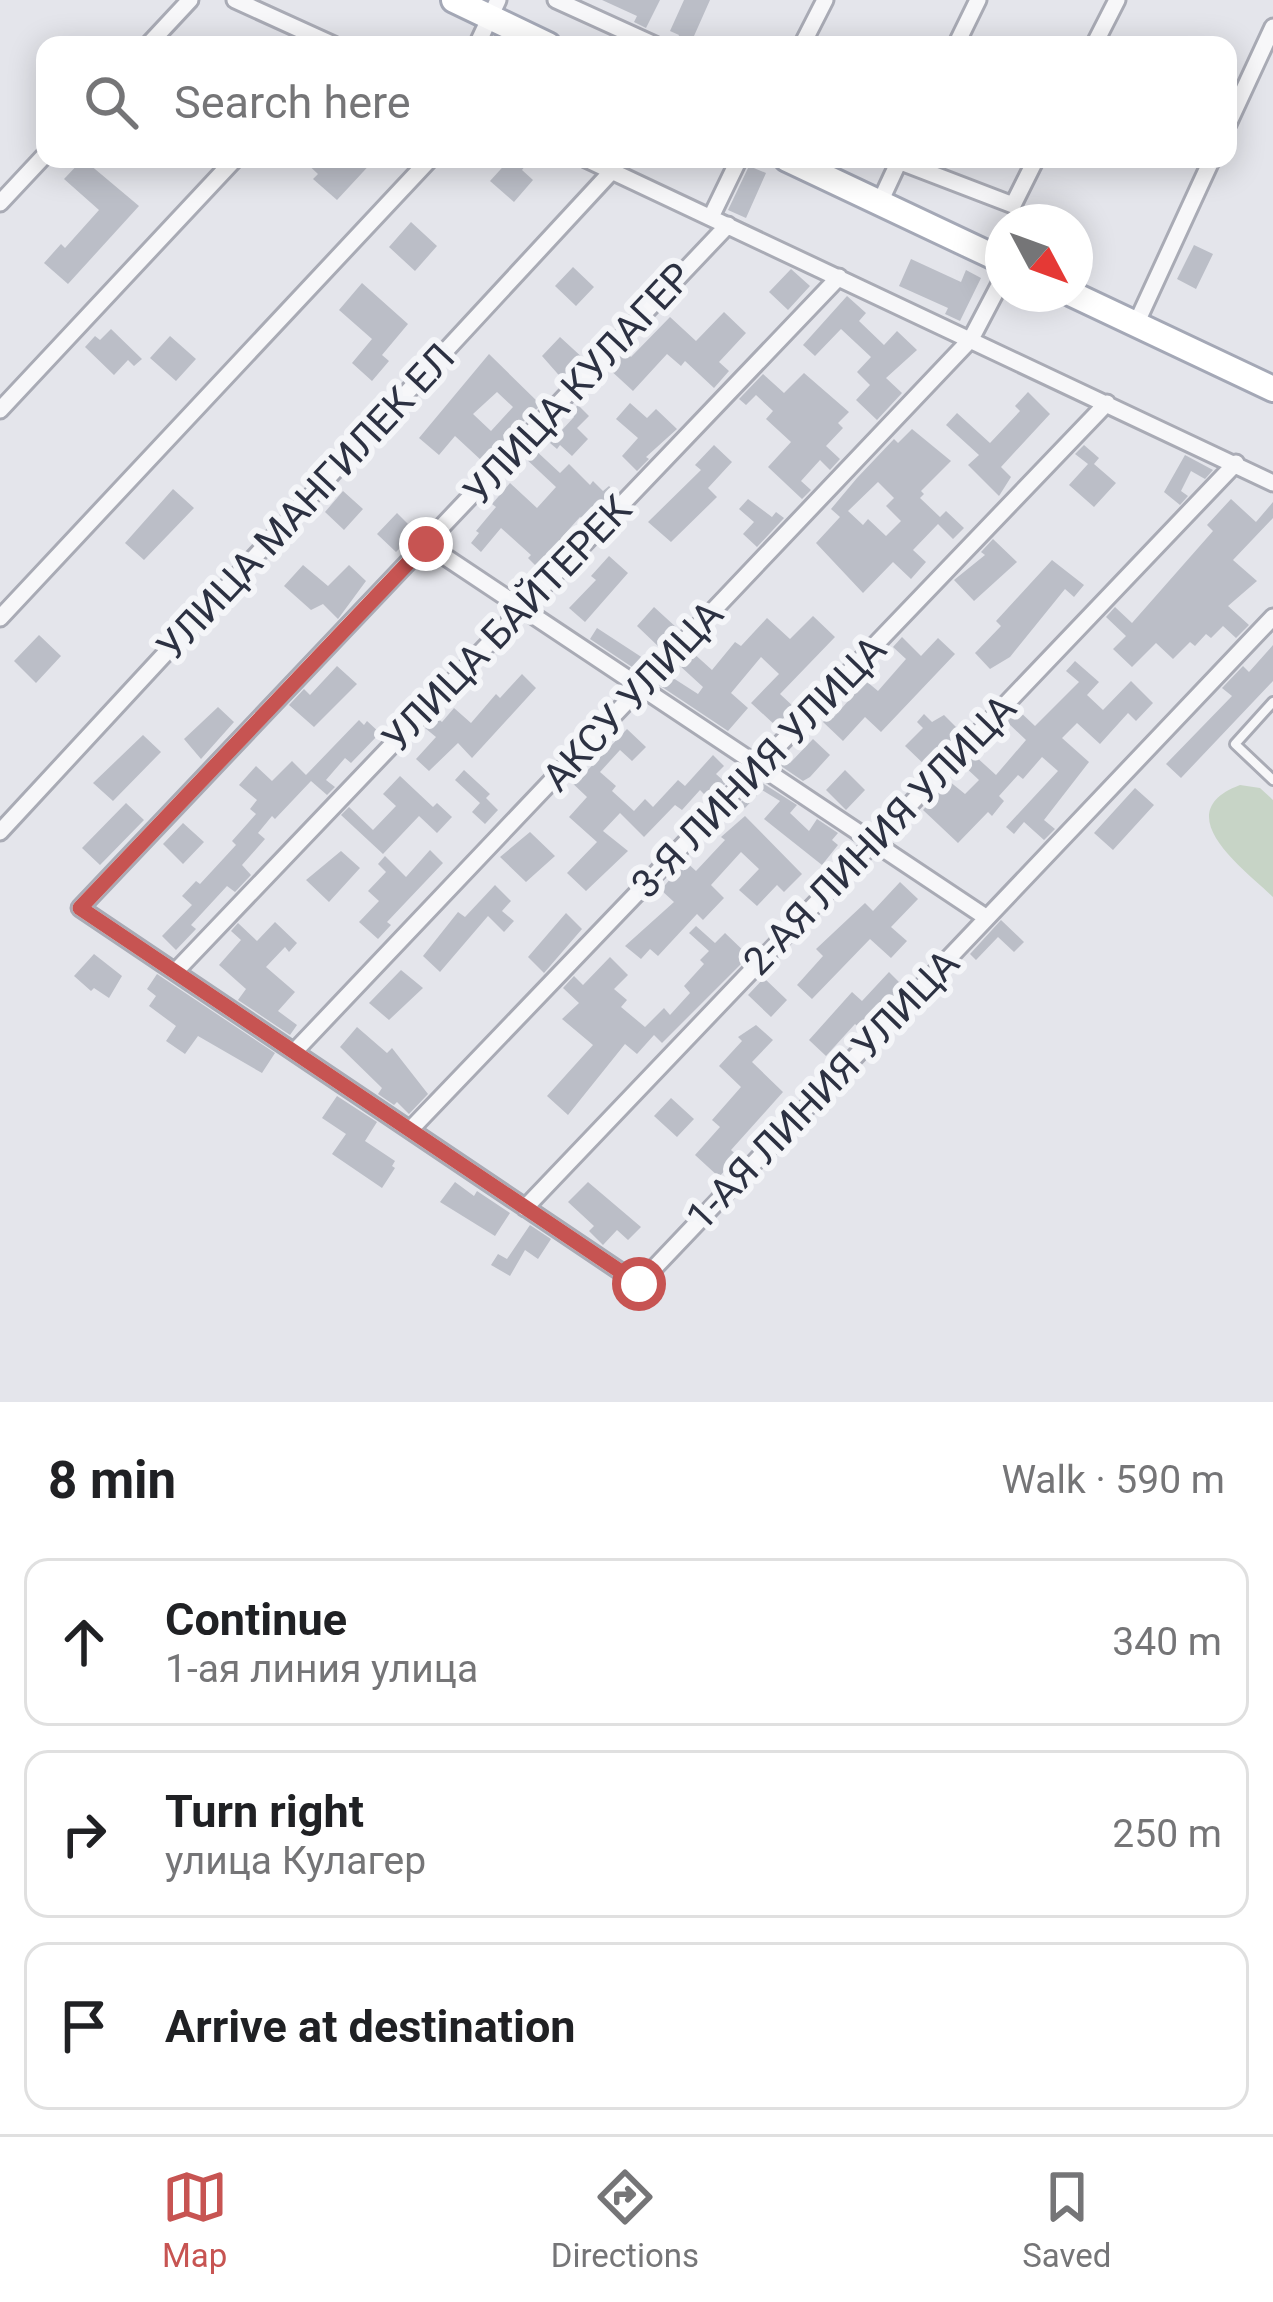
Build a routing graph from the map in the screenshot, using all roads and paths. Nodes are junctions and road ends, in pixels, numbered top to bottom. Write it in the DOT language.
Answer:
graph roads {
  1 [pos="190,0"];
  2 [pos="235,0"];
  3 [pos="454,0"];
  4 [pos="556,0"];
  5 [pos="826,0"];
  6 [pos="978,0"];
  7 [pos="1117,0"];
  8 [pos="495,9"];
  9 [pos="1273,27"];
  10 [pos="156,36"];
  11 [pos="314,36"];
  12 [pos="482,36"];
  13 [pos="535,36"];
  14 [pos="635,36"];
  15 [pos="807,36"];
  16 [pos="960,36"];
  17 [pos="1099,36"];
  18 [pos="1237,105"];
  19 [pos="36,163"];
  20 [pos="227,168"];
  21 [pos="422,168"];
  22 [pos="606,168"];
  23 [pos="736,168"];
  24 [pos="806,168"];
  25 [pos="894,168"];
  26 [pos="917,168"];
  27 [pos="1032,168"];
  28 [pos="1208,168"];
  29 [pos="613,171"];
  30 [pos="1,200"];
  31 [pos="880,202"];
  32 [pos="711,217"];
  33 [pos="728,225"];
  34 [pos="985,252"];
  35 [pos="839,277"];
  36 [pos="1093,304"];
  37 [pos="985,312"];
  38 [pos="1136,324"];
  39 [pos="971,339"];
  40 [pos="1273,389"];
  41 [pos="1107,403"];
  42 [pos="0,410"];
  43 [pos="1236,463"];
  44 [pos="1273,483"];
  45 [pos="426,544"];
  46 [pos="522,609"];
  47 [pos="1273,617"];
  48 [pos="0,618"];
  49 [pos="640,688"];
  50 [pos="1273,702"];
  51 [pos="759,766"];
  52 [pos="1273,780"];
  53 [pos="0,832"];
  54 [pos="873,843"];
  55 [pos="80,908"];
  56 [pos="986,918"];
  57 [pos="175,972"];
  58 [pos="294,1052"];
  59 [pos="410,1130"];
  60 [pos="525,1208"];
  1 -- 10 [label="street"];
  2 -- 11 [label="street"];
  3 -- 8 [label="main road"];
  4 -- 14 [label="street"];
  5 -- 15 [label="street"];
  6 -- 16 [label="street"];
  7 -- 17 [label="street"];
  8 -- 12 [label="street"];
  8 -- 13 [label="main road"];
  9 -- 18 [label="street"];
  19 -- 30 [label="street"];
  20 -- 42 [label="street"];
  21 -- 48 [label="street"];
  22 -- 29 [label="street"];
  23 -- 32 [label="street"];
  24 -- 31 [label="main road"];
  25 -- 31 [label="street"];
  26 -- 27 [label="street"];
  28 -- 38 [label="street"];
  29 -- 32 [label="street"];
  29 -- 53 [label="street, УЛИЦА МАНГИЛЕК ЕЛ"];
  31 -- 34 [label="main road"];
  32 -- 33 [label="street"];
  33 -- 35 [label="street"];
  33 -- 45 [label="street, УЛИЦА КУЛАГЕР"];
  35 -- 39 [label="street"];
  35 -- 46 [label="street, УЛИЦА БАЙТЕРЕК"];
  36 -- 38 [label="main road"];
  37 -- 39 [label="street, АКСУ УЛИЦА"];
  38 -- 40 [label="main road"];
  39 -- 41 [label="street"];
  39 -- 49 [label="street, АКСУ УЛИЦА"];
  41 -- 43 [label="street"];
  41 -- 51 [label="street, 3-Я ЛИНИЯ УЛИЦА"];
  43 -- 44 [label="street"];
  43 -- 54 [label="street, 2-АЯ ЛИНИЯ УЛИЦА"];
  45 -- 46 [label="street"];
  45 -- 55 [label="street, УЛИЦА КУЛАГЕР"];
  46 -- 49 [label="street"];
  46 -- 57 [label="street, УЛИЦА БАЙТЕРЕК"];
  47 -- 56 [label="street, 1-АЯ ЛИНИЯ УЛИЦА"];
  49 -- 51 [label="street"];
  49 -- 58 [label="street, АКСУ УЛИЦА"];
  50 -- 52 [label="lane"];
  51 -- 54 [label="street"];
  51 -- 59 [label="street, 3-Я ЛИНИЯ УЛИЦА"];
  54 -- 56 [label="street"];
  54 -- 60 [label="street, 2-АЯ ЛИНИЯ УЛИЦА"];
  55 -- 57 [label="street, 1-АЯ ЛИНИЯ УЛИЦА"];
  56 -- 60 [label="street, 1-АЯ ЛИНИЯ УЛИЦА"];
  57 -- 58 [label="street, 1-АЯ ЛИНИЯ УЛИЦА"];
  58 -- 59 [label="street, 1-АЯ ЛИНИЯ УЛИЦА"];
  59 -- 60 [label="street, 1-АЯ ЛИНИЯ УЛИЦА"];
}
